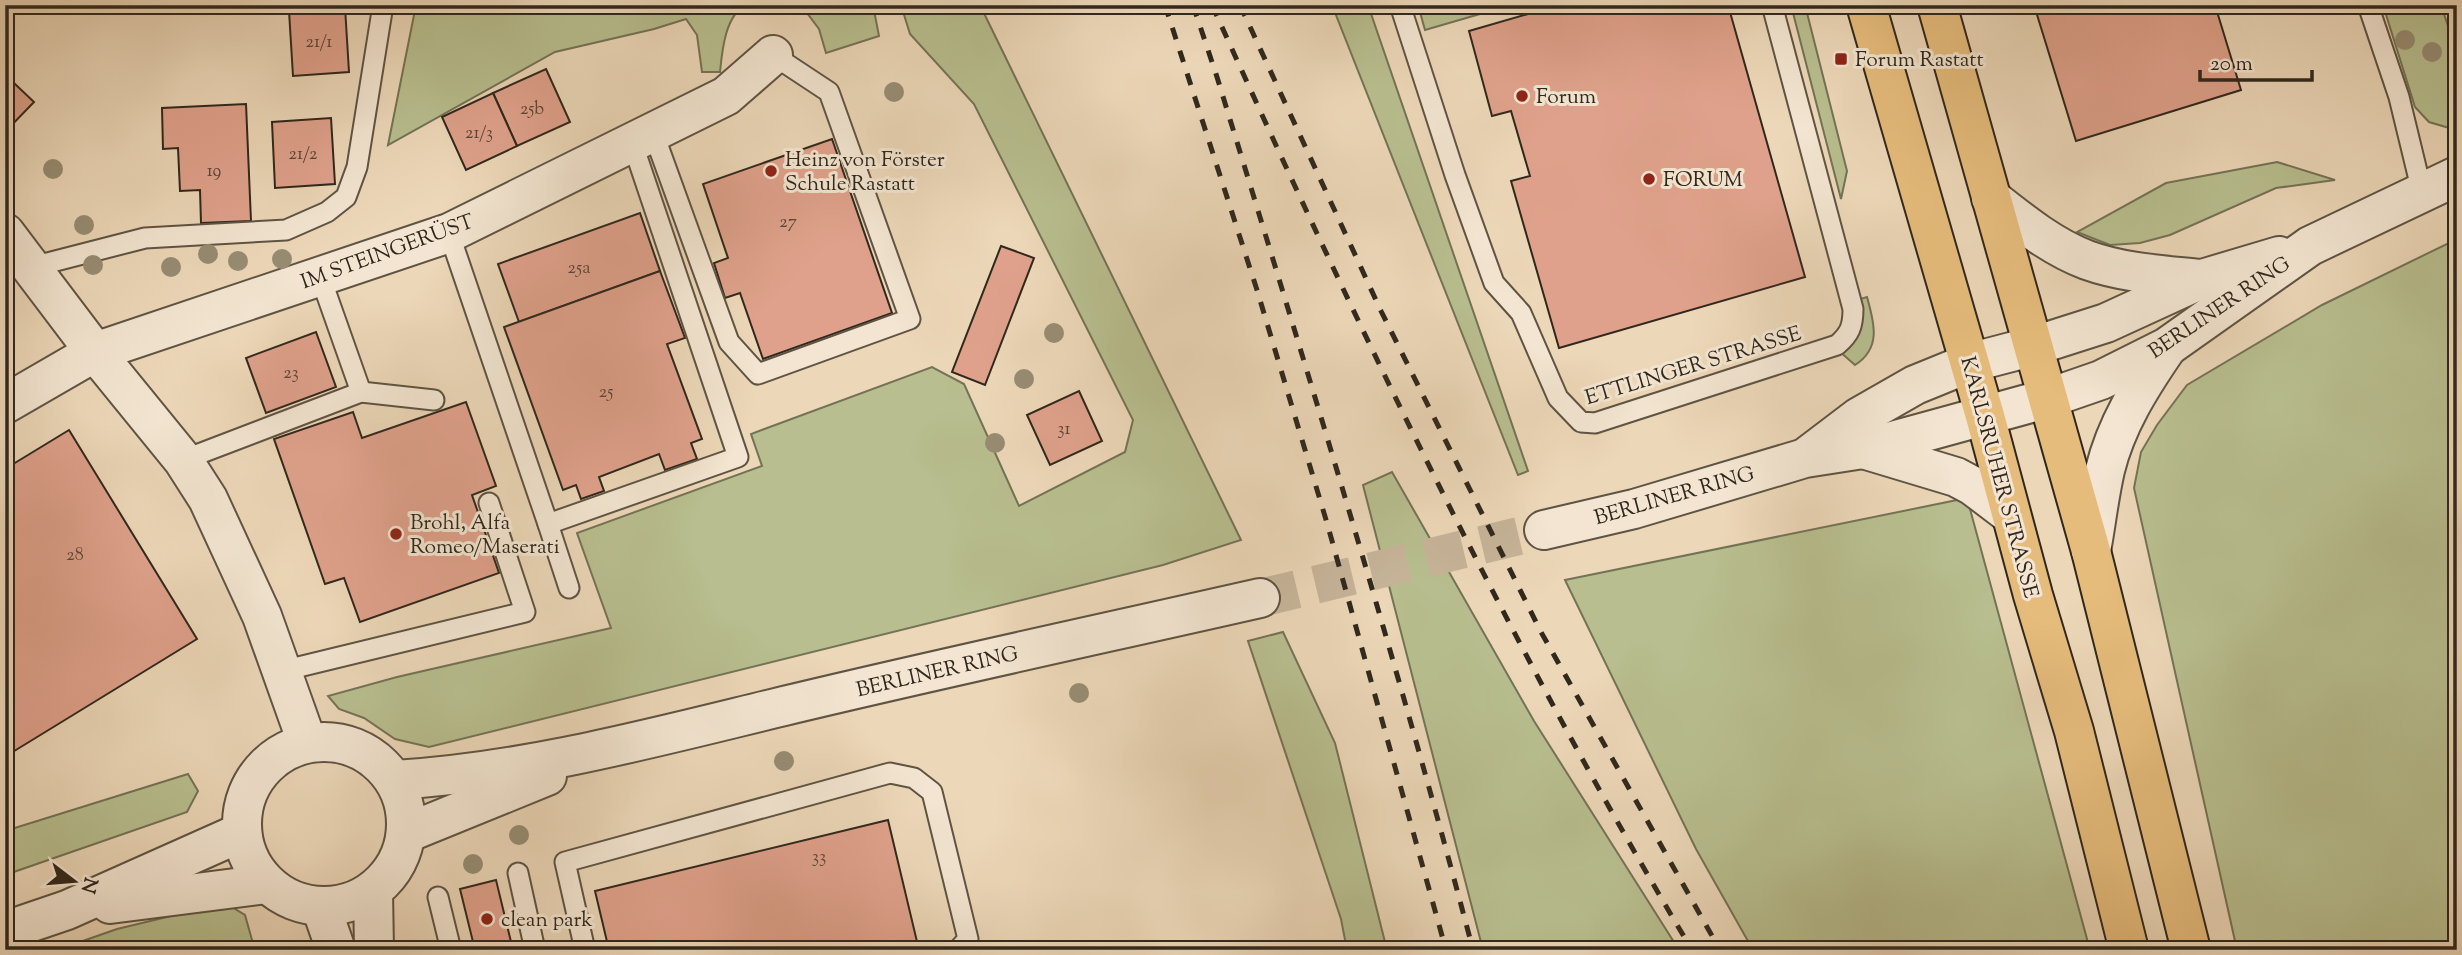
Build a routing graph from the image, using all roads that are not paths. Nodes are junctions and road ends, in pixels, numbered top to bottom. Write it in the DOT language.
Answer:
graph roads {
  1 [pos="383,5"];
  2 [pos="1400,5"];
  3 [pos="1772,5"];
  4 [pos="1866,5"];
  5 [pos="1937,5"];
  6 [pos="2368,5"];
  7 [pos="773,55"];
  8 [pos="642,137"];
  9 [pos="2457,176"];
  10 [pos="2422,191"];
  11 [pos="1991,198"];
  12 [pos="5,233"];
  13 [pos="449,233"];
  14 [pos="2310,246"];
  15 [pos="32,267"];
  16 [pos="320,276"];
  17 [pos="2202,279"];
  18 [pos="2034,346"];
  19 [pos="2167,347"];
  20 [pos="95,352"];
  21 [pos="1969,363"];
  22 [pos="361,391"];
  23 [pos="2049,398"];
  24 [pos="434,400"];
  25 [pos="5,404"];
  26 [pos="1985,416"];
  27 [pos="1863,449"];
  28 [pos="1805,458"];
  29 [pos="183,460"];
  30 [pos="489,503"];
  31 [pos="2010,514"];
  32 [pos="548,524"];
  33 [pos="1544,530"];
  34 [pos="2091,551"];
  35 [pos="569,588"];
  36 [pos="1260,598"];
  37 [pos="282,671"];
  38 [pos="307,742"];
  39 [pos="615,748"];
  40 [pos="395,780"];
  41 [pos="242,832"];
  42 [pos="407,833"];
  43 [pos="517,873"];
  44 [pos="267,884"];
  45 [pos="373,891"];
  46 [pos="438,897"];
  47 [pos="321,907"];
  48 [pos="67,910"];
  49 [pos="5,931"];
  50 [pos="335,950"];
  51 [pos="374,950"];
  52 [pos="451,950"];
  53 [pos="535,950"];
  54 [pos="586,950"];
  55 [pos="958,950"];
  56 [pos="2129,950"];
  57 [pos="2191,950"];
  1 -- 15 [label="lane"];
  2 -- 3 [label="lane, ETTLINGER STRASSE"];
  4 -- 21 [label="main road, KARLSRUHER STRASSE"];
  5 -- 11 [label="main road"];
  6 -- 10 [label="lane"];
  7 -- 8 [label="street, IM STEINGERÜST"];
  7 -- 8 [label="lane"];
  8 -- 13 [label="street, IM STEINGERÜST"];
  8 -- 32 [label="lane"];
  9 -- 10 [label="street, BERLINER RING"];
  10 -- 14 [label="street, BERLINER RING"];
  11 -- 17 [label="street"];
  11 -- 18 [label="main road"];
  12 -- 15 [label="street"];
  13 -- 16 [label="street, IM STEINGERÜST"];
  13 -- 32 [label="lane"];
  14 -- 17 [label="street, BERLINER RING"];
  14 -- 19 [label="street, BERLINER RING"];
  15 -- 20 [label="street"];
  16 -- 20 [label="street, IM STEINGERÜST"];
  16 -- 22 [label="lane"];
  17 -- 18 [label="street, BERLINER RING"];
  18 -- 21 [label="street, BERLINER RING"];
  18 -- 23 [label="main road"];
  19 -- 23 [label="street, BERLINER RING"];
  19 -- 34 [label="street"];
  20 -- 25 [label="street, IM STEINGERÜST"];
  20 -- 29 [label="street"];
  21 -- 26 [label="main road, KARLSRUHER STRASSE"];
  21 -- 28 [label="street, BERLINER RING"];
  22 -- 24 [label="lane"];
  22 -- 29 [label="lane"];
  23 -- 26 [label="street, BERLINER RING"];
  23 -- 34 [label="main road"];
  26 -- 27 [label="street, BERLINER RING"];
  26 -- 31 [label="main road, KARLSRUHER STRASSE"];
  27 -- 28 [label="street, BERLINER RING"];
  27 -- 31 [label="street"];
  28 -- 33 [label="street, BERLINER RING"];
  29 -- 37 [label="street"];
  30 -- 37 [label="lane"];
  31 -- 56 [label="main road, KARLSRUHER STRASSE"];
  32 -- 35 [label="lane"];
  34 -- 57 [label="main road"];
  36 -- 39 [label="street, BERLINER RING"];
  37 -- 38 [label="street"];
  38 -- 40 [label="street"];
  38 -- 41 [label="street"];
  39 -- 40 [label="street, BERLINER RING"];
  39 -- 42 [label="street, BERLINER RING"];
  40 -- 42 [label="street"];
  41 -- 44 [label="street"];
  41 -- 48 [label="street"];
  42 -- 45 [label="street"];
  43 -- 53 [label="lane"];
  44 -- 47 [label="street"];
  44 -- 48 [label="street"];
  45 -- 47 [label="street"];
  45 -- 51 [label="street"];
  46 -- 52 [label="lane"];
  47 -- 50 [label="street"];
  48 -- 49 [label="street"];
  54 -- 55 [label="lane"];
}
